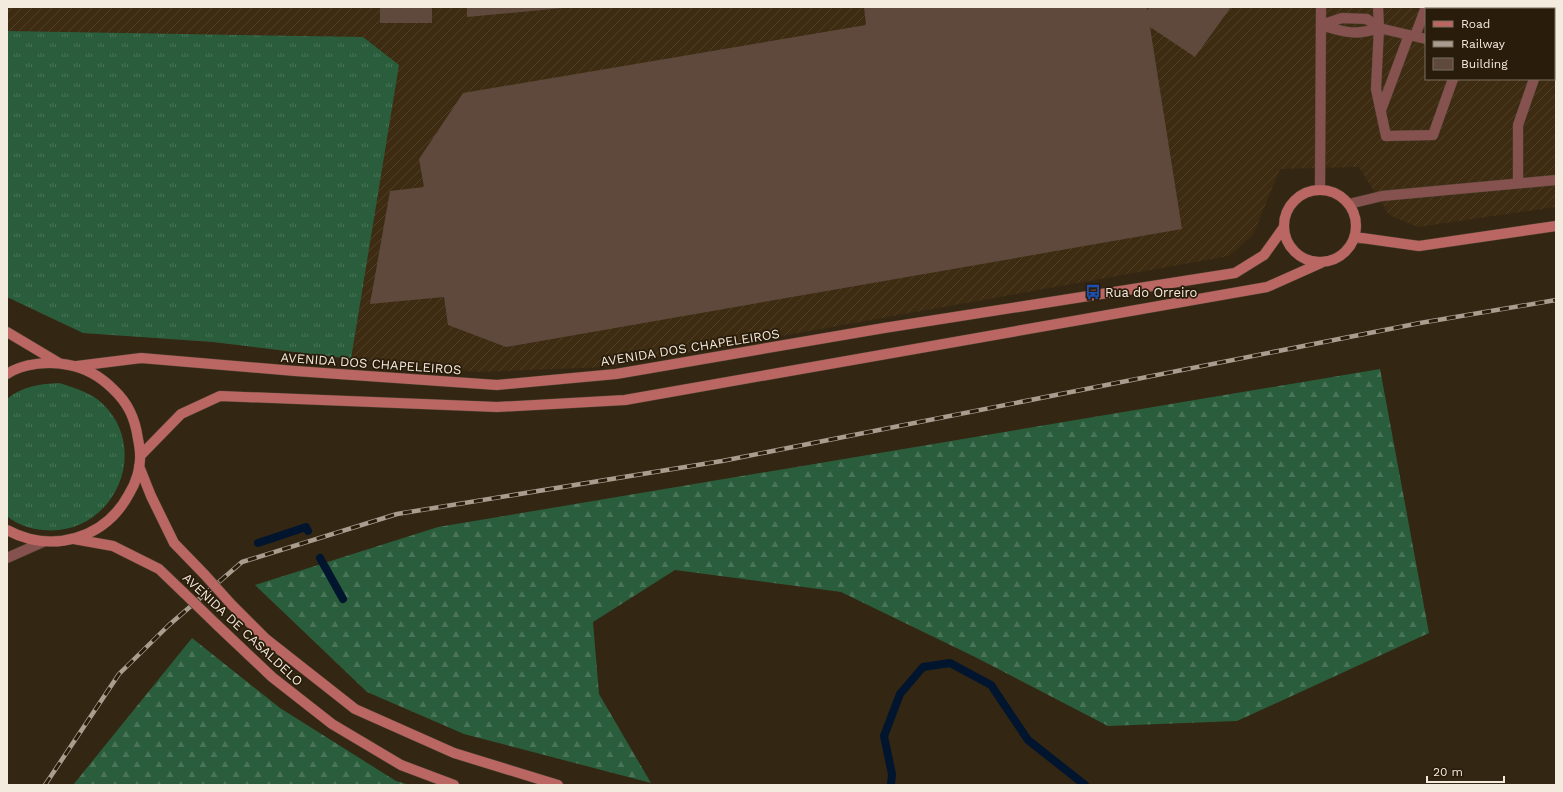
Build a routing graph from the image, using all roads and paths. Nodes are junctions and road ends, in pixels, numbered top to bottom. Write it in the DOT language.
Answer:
graph roads {
  1 [pos="1321,7"];
  2 [pos="1378,7"];
  3 [pos="1425,9"];
  4 [pos="1321,25"];
  5 [pos="1379,28"];
  6 [pos="1412,36"];
  7 [pos="1425,39"];
  8 [pos="1453,80"];
  9 [pos="1534,80"];
  10 [pos="1380,111"];
  11 [pos="1556,180"];
  12 [pos="1518,183"];
  13 [pos="1320,189"];
  14 [pos="1349,204"];
  15 [pos="1556,226"];
  16 [pos="1284,227"];
  17 [pos="1355,237"];
  18 [pos="1321,263"];
  19 [pos="7,332"];
  20 [pos="59,363"];
  21 [pos="77,366"];
  22 [pos="7,374"];
  23 [pos="140,455"];
  24 [pos="139,466"];
  25 [pos="7,530"];
  26 [pos="74,539"];
  27 [pos="43,542"];
  28 [pos="7,558"];
  29 [pos="454,785"];
  30 [pos="558,785"];
  1 -- 4 [label="street"];
  2 -- 5 [label="street"];
  3 -- 6 [label="street"];
  4 -- 5 [label="street"];
  4 -- 5 [label="street"];
  4 -- 13 [label="street"];
  5 -- 6 [label="street"];
  5 -- 10 [label="street"];
  6 -- 7 [label="street"];
  6 -- 10 [label="street"];
  8 -- 10 [label="street"];
  9 -- 12 [label="street"];
  11 -- 12 [label="street"];
  12 -- 14 [label="street"];
  13 -- 14 [label="street"];
  13 -- 16 [label="street, AVENIDA DOS CHAPELEIROS"];
  14 -- 17 [label="street"];
  15 -- 17 [label="street"];
  16 -- 18 [label="street"];
  16 -- 21 [label="street, AVENIDA DOS CHAPELEIROS"];
  17 -- 18 [label="street"];
  18 -- 23 [label="street"];
  19 -- 20 [label="street"];
  20 -- 21 [label="street"];
  20 -- 22 [label="street"];
  21 -- 23 [label="street"];
  23 -- 24 [label="street"];
  24 -- 26 [label="street"];
  24 -- 30 [label="street, AVENIDA DE CASALDELO, bridge"];
  25 -- 27 [label="street"];
  26 -- 27 [label="street"];
  26 -- 29 [label="street, AVENIDA DE CASALDELO, bridge"];
  27 -- 28 [label="street"];
}
